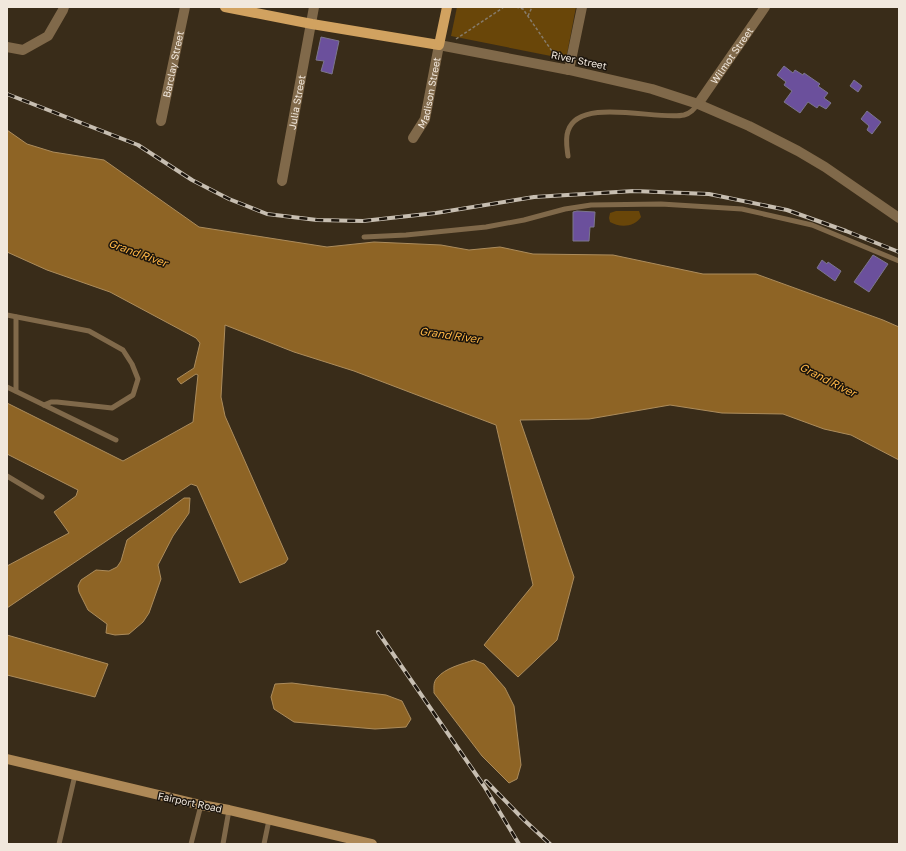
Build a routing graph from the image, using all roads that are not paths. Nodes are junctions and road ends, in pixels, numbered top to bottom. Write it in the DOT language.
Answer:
graph roads {
  1 [pos="64,7"];
  2 [pos="185,7"];
  3 [pos="225,7"];
  4 [pos="314,7"];
  5 [pos="447,7"];
  6 [pos="582,7"];
  7 [pos="765,7"];
  8 [pos="312,24"];
  9 [pos="439,45"];
  10 [pos="7,47"];
  11 [pos="569,70"];
  12 [pos="698,104"];
  13 [pos="161,121"];
  14 [pos="413,138"];
  15 [pos="568,156"];
  16 [pos="282,181"];
  17 [pos="899,218"];
  18 [pos="364,237"];
  19 [pos="899,261"];
  20 [pos="7,315"];
  21 [pos="16,317"];
  22 [pos="7,387"];
  23 [pos="16,391"];
  24 [pos="44,405"];
  25 [pos="116,440"];
  26 [pos="7,476"];
  27 [pos="42,497"];
  28 [pos="7,759"];
  29 [pos="75,775"];
  30 [pos="201,805"];
  31 [pos="229,810"];
  32 [pos="269,820"];
  33 [pos="346,841"];
  34 [pos="58,844"];
  35 [pos="191,844"];
  36 [pos="223,844"];
  37 [pos="264,844"];
  38 [pos="372,844"];
  1 -- 10 [label="street"];
  2 -- 13 [label="street, Barclay Street"];
  3 -- 8 [label="main road, River Street"];
  4 -- 8 [label="street, Julia Street"];
  5 -- 9 [label="main road"];
  6 -- 11 [label="street"];
  7 -- 12 [label="street, Wilmot Street"];
  8 -- 9 [label="main road, River Street"];
  8 -- 16 [label="street, Julia Street"];
  9 -- 11 [label="street, River Street"];
  9 -- 14 [label="street, Madison Street"];
  11 -- 12 [label="street, River Street"];
  12 -- 15 [label="lane"];
  12 -- 17 [label="street, River Street"];
  18 -- 19 [label="lane"];
  20 -- 21 [label="lane"];
  21 -- 23 [label="lane"];
  21 -- 24 [label="lane"];
  22 -- 23 [label="lane"];
  23 -- 24 [label="lane"];
  24 -- 25 [label="lane"];
  26 -- 27 [label="lane"];
  28 -- 29 [label="street, Fairport Road"];
  29 -- 30 [label="street, Fairport Road"];
  29 -- 34 [label="lane"];
  30 -- 31 [label="street, Fairport Road"];
  30 -- 35 [label="lane"];
  31 -- 32 [label="street, Fairport Road"];
  31 -- 36 [label="lane"];
  32 -- 33 [label="street, Fairport Road"];
  32 -- 37 [label="lane"];
  33 -- 38 [label="street, Fairport Road"];
}
